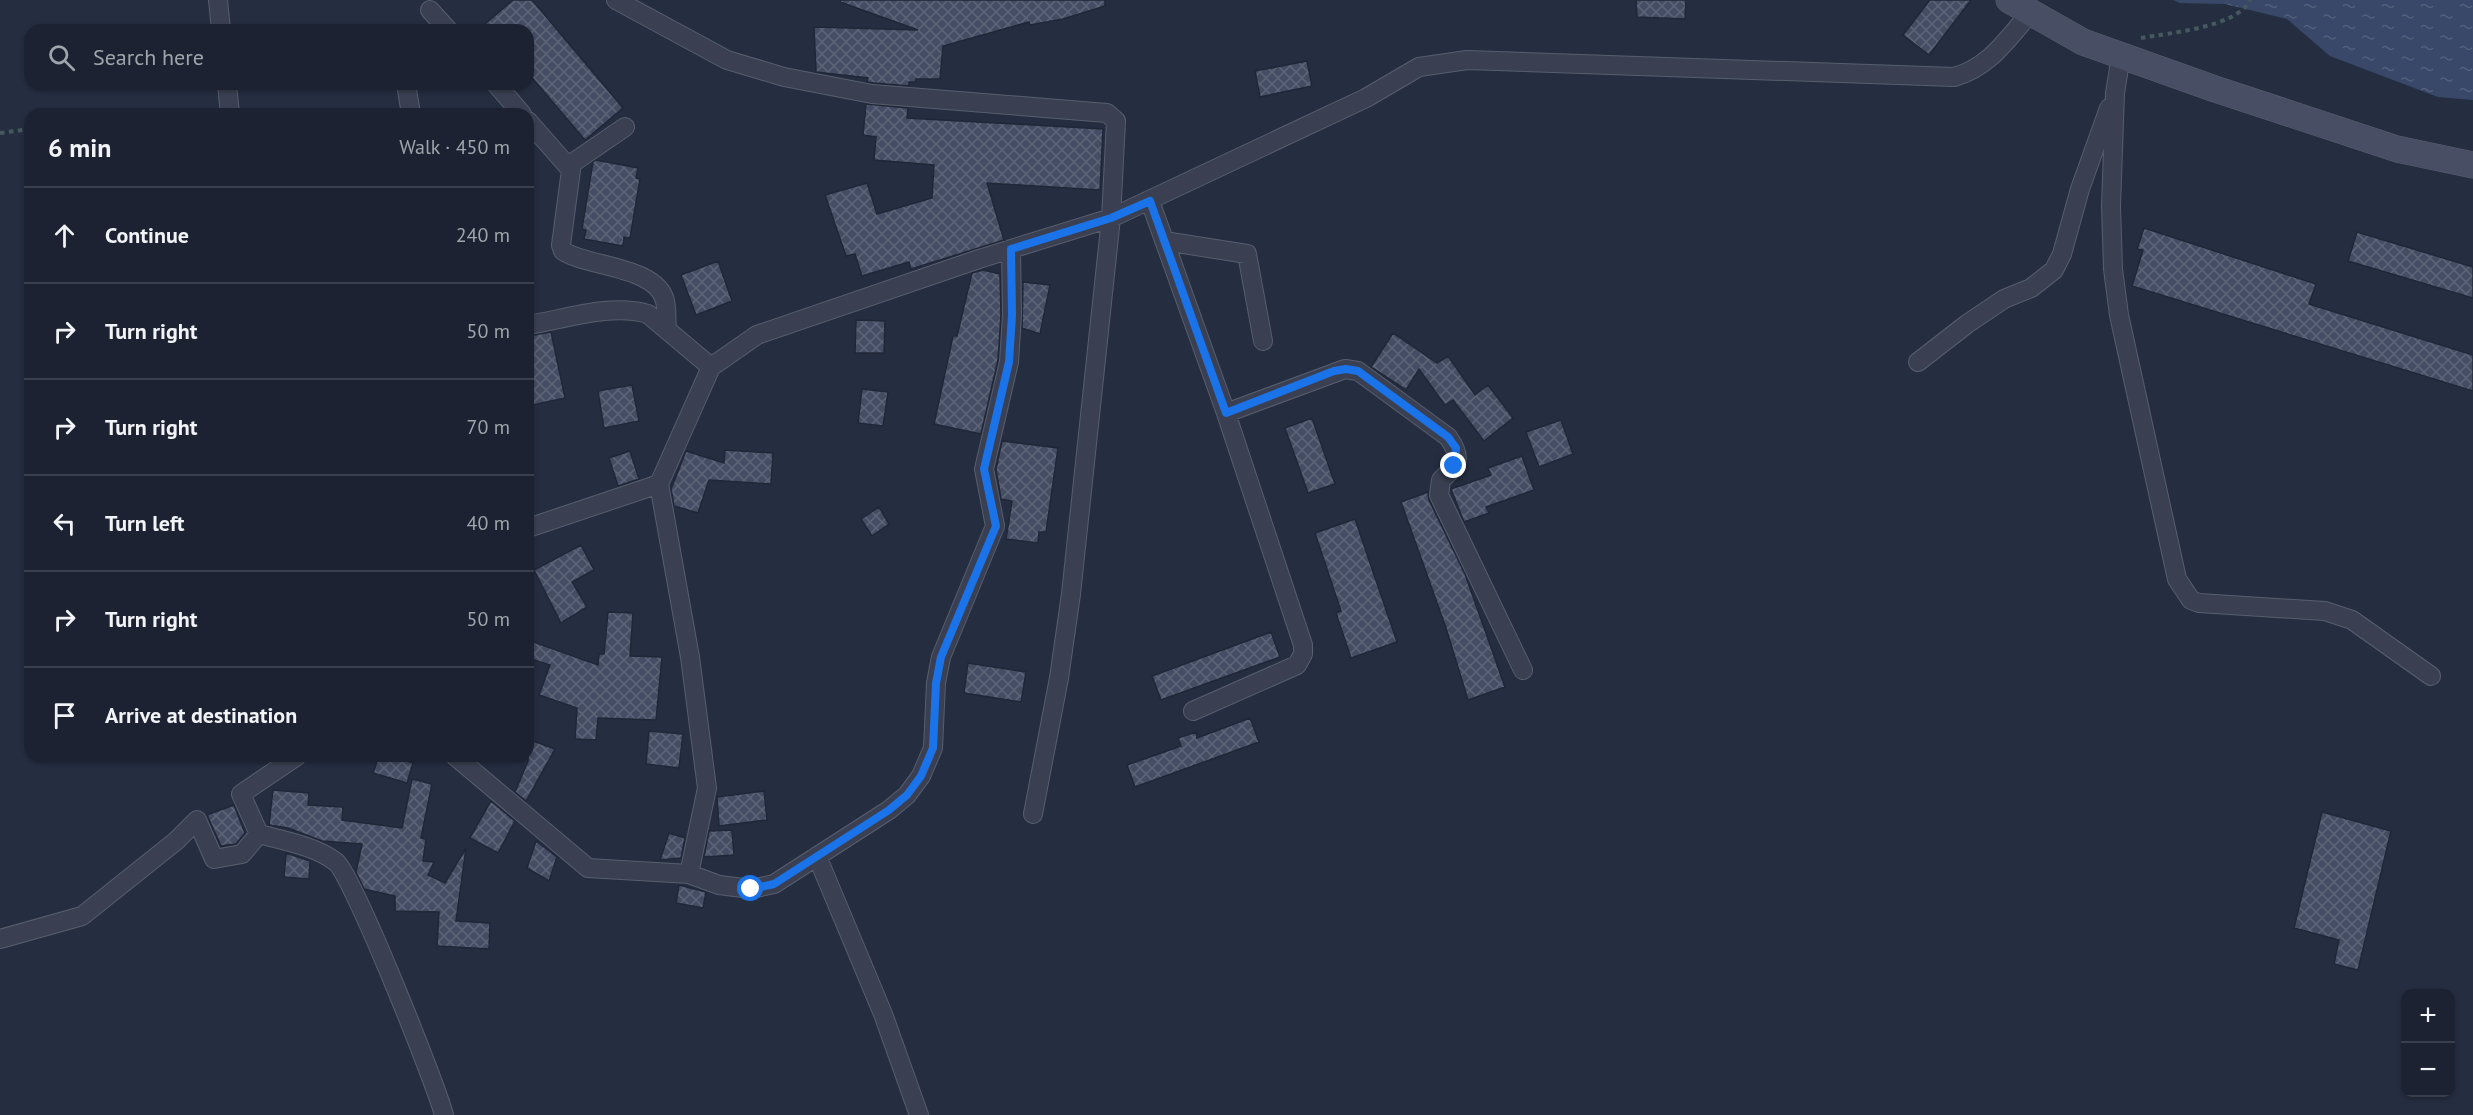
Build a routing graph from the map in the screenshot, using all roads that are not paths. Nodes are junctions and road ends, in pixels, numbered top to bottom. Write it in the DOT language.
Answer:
graph roads {
  1 [pos="218,0"];
  2 [pos="616,0"];
  3 [pos="2020,6"];
  4 [pos="429,10"];
  5 [pos="221,24"];
  6 [pos="442,24"];
  7 [pos="2121,56"];
  8 [pos="228,90"];
  9 [pos="407,90"];
  10 [pos="501,90"];
  11 [pos="2115,93"];
  12 [pos="229,108"];
  13 [pos="410,108"];
  14 [pos="517,108"];
  15 [pos="625,127"];
  16 [pos="534,128"];
  17 [pos="2473,165"];
  18 [pos="568,166"];
  19 [pos="1150,201"];
  20 [pos="1111,218"];
  21 [pos="1164,240"];
  22 [pos="1011,249"];
  23 [pos="534,324"];
  24 [pos="667,329"];
  25 [pos="1263,341"];
  26 [pos="1918,362"];
  27 [pos="711,367"];
  28 [pos="1226,413"];
  29 [pos="659,484"];
  30 [pos="534,526"];
  31 [pos="1523,670"];
  32 [pos="2431,676"];
  33 [pos="1193,711"];
  34 [pos="288,762"];
  35 [pos="462,762"];
  36 [pos="1033,814"];
  37 [pos="259,834"];
  38 [pos="817,856"];
  39 [pos="689,874"];
  40 [pos="0,939"];
  41 [pos="444,1115"];
  42 [pos="919,1115"];
  1 -- 5 [label="street"];
  2 -- 20 [label="street"];
  3 -- 7 [label="main road"];
  3 -- 19 [label="street"];
  4 -- 6 [label="street"];
  7 -- 11 [label="street"];
  7 -- 17 [label="main road"];
  8 -- 12 [label="street"];
  9 -- 13 [label="street"];
  10 -- 14 [label="street"];
  11 -- 26 [label="street"];
  11 -- 32 [label="street"];
  15 -- 18 [label="street"];
  16 -- 18 [label="street"];
  18 -- 24 [label="street"];
  19 -- 20 [label="street"];
  19 -- 21 [label="street"];
  20 -- 22 [label="street"];
  20 -- 36 [label="street"];
  21 -- 25 [label="street"];
  21 -- 28 [label="street"];
  22 -- 27 [label="street"];
  22 -- 38 [label="street"];
  23 -- 24 [label="street"];
  24 -- 27 [label="street"];
  27 -- 29 [label="street"];
  28 -- 31 [label="street"];
  28 -- 33 [label="street"];
  29 -- 30 [label="street"];
  29 -- 39 [label="street"];
  34 -- 37 [label="street"];
  35 -- 39 [label="street"];
  37 -- 40 [label="street"];
  37 -- 41 [label="street"];
  38 -- 39 [label="street"];
  38 -- 42 [label="street"];
}
